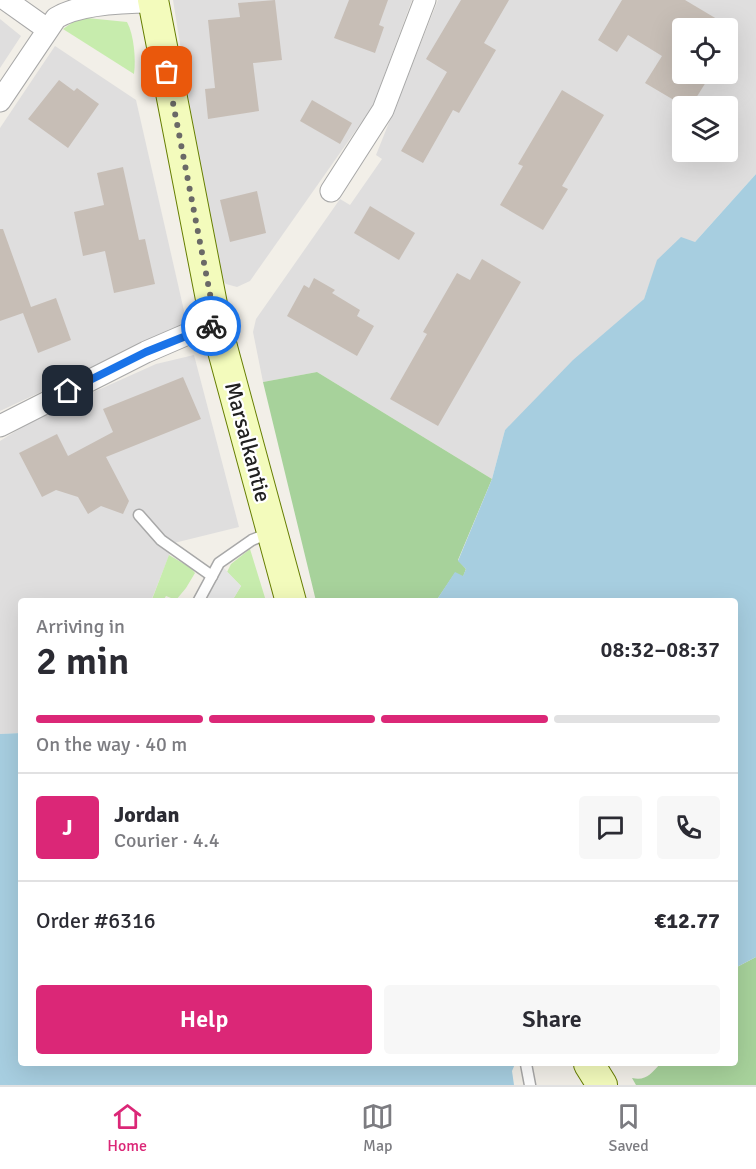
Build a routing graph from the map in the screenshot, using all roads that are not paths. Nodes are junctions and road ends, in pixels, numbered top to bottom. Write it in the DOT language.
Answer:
graph roads {
  1 [pos="6,0"];
  2 [pos="425,0"];
  3 [pos="153,1"];
  4 [pos="47,29"];
  5 [pos="0,101"];
  6 [pos="331,190"];
  7 [pos="216,325"];
  8 [pos="0,426"];
  9 [pos="139,515"];
  10 [pos="272,532"];
  11 [pos="212,576"];
  12 [pos="200,598"];
  13 [pos="290,598"];
  14 [pos="526,1066"];
  15 [pos="590,1066"];
  16 [pos="530,1085"];
  17 [pos="603,1085"];
  1 -- 4 [label="street"];
  2 -- 6 [label="street"];
  3 -- 4 [label="street"];
  3 -- 7 [label="street, Marsalkantie"];
  4 -- 5 [label="street"];
  7 -- 8 [label="street"];
  7 -- 10 [label="street, Marsalkantie"];
  9 -- 11 [label="lane"];
  10 -- 11 [label="lane"];
  10 -- 13 [label="street, Marsalkantie"];
  11 -- 12 [label="lane"];
  14 -- 16 [label="lane"];
  15 -- 17 [label="street"];
}
